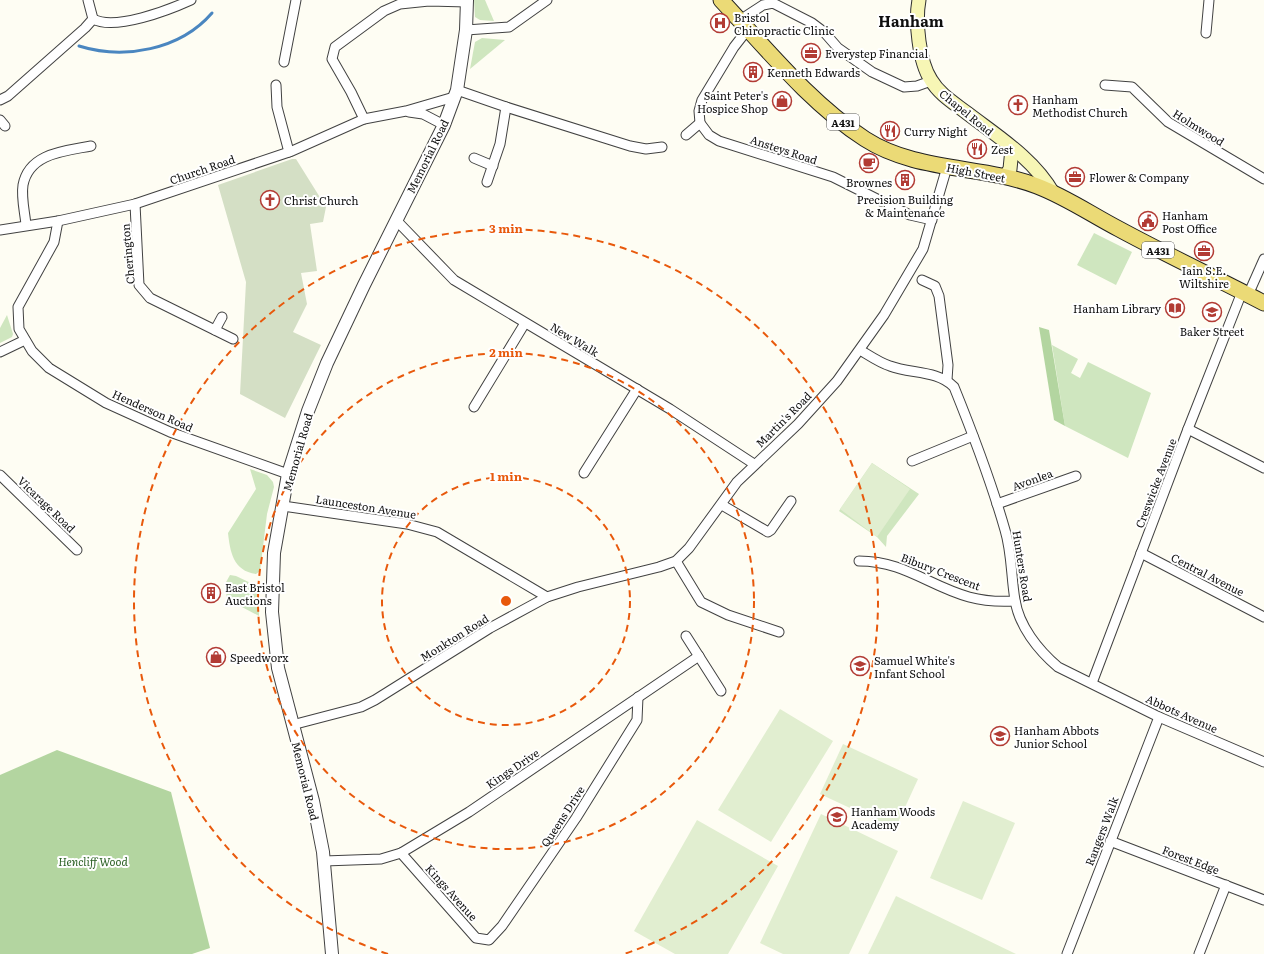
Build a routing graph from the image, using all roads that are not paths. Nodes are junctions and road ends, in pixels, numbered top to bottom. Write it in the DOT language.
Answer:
graph roads {
  1 [pos="88,0"];
  2 [pos="191,0"];
  3 [pos="296,0"];
  4 [pos="429,0"];
  5 [pos="547,0"];
  6 [pos="721,0"];
  7 [pos="918,0"];
  8 [pos="1209,0"];
  9 [pos="467,1"];
  10 [pos="93,19"];
  11 [pos="744,25"];
  12 [pos="466,30"];
  13 [pos="1206,33"];
  14 [pos="284,62"];
  15 [pos="931,81"];
  16 [pos="1105,85"];
  17 [pos="276,86"];
  18 [pos="455,93"];
  19 [pos="0,100"];
  20 [pos="506,107"];
  21 [pos="406,111"];
  22 [pos="364,119"];
  23 [pos="700,123"];
  24 [pos="444,126"];
  25 [pos="686,135"];
  26 [pos="91,146"];
  27 [pos="662,147"];
  28 [pos="1012,149"];
  29 [pos="289,152"];
  30 [pos="474,158"];
  31 [pos="493,166"];
  32 [pos="947,167"];
  33 [pos="1005,177"];
  34 [pos="1264,179"];
  35 [pos="1022,181"];
  36 [pos="486,182"];
  37 [pos="1054,193"];
  38 [pos="135,204"];
  39 [pos="396,220"];
  40 [pos="932,220"];
  41 [pos="58,221"];
  42 [pos="26,225"];
  43 [pos="0,230"];
  44 [pos="1264,259"];
  45 [pos="922,280"];
  46 [pos="1245,294"];
  47 [pos="1264,303"];
  48 [pos="222,317"];
  49 [pos="525,323"];
  50 [pos="215,330"];
  51 [pos="234,339"];
  52 [pos="25,340"];
  53 [pos="860,350"];
  54 [pos="0,352"];
  55 [pos="947,380"];
  56 [pos="637,389"];
  57 [pos="474,407"];
  58 [pos="1188,429"];
  59 [pos="973,436"];
  60 [pos="912,460"];
  61 [pos="754,464"];
  62 [pos="1264,468"];
  63 [pos="584,473"];
  64 [pos="288,474"];
  65 [pos="0,475"];
  66 [pos="1076,476"];
  67 [pos="791,501"];
  68 [pos="997,504"];
  69 [pos="722,505"];
  70 [pos="283,506"];
  71 [pos="76,550"];
  72 [pos="1141,553"];
  73 [pos="676,561"];
  74 [pos="859,561"];
  75 [pos="547,597"];
  76 [pos="1015,601"];
  77 [pos="1264,617"];
  78 [pos="780,632"];
  79 [pos="686,636"];
  80 [pos="699,656"];
  81 [pos="1092,683"];
  82 [pos="721,691"];
  83 [pos="638,697"];
  84 [pos="1159,717"];
  85 [pos="292,725"];
  86 [pos="1264,762"];
  87 [pos="1110,840"];
  88 [pos="401,854"];
  89 [pos="324,860"];
  90 [pos="1226,885"];
  91 [pos="1264,900"];
  92 [pos="489,940"];
  93 [pos="332,954"];
  94 [pos="1067,954"];
  95 [pos="1199,954"];
  1 -- 10 [label="street"];
  2 -- 10 [label="street"];
  3 -- 14 [label="street"];
  4 -- 9 [label="street"];
  4 -- 22 [label="street"];
  5 -- 12 [label="street"];
  6 -- 11 [label="main road, High Street / A431"];
  7 -- 15 [label="main road, Chapel Road"];
  8 -- 13 [label="street"];
  9 -- 12 [label="street, Memorial Road"];
  10 -- 19 [label="street"];
  11 -- 15 [label="street"];
  11 -- 23 [label="street"];
  11 -- 32 [label="main road, High Street / A431"];
  12 -- 18 [label="street, Memorial Road"];
  15 -- 28 [label="main road, Chapel Road"];
  16 -- 34 [label="street, Holmwood"];
  17 -- 29 [label="street"];
  18 -- 20 [label="street"];
  18 -- 21 [label="street, Church Road"];
  18 -- 24 [label="street, Memorial Road"];
  20 -- 27 [label="street"];
  20 -- 31 [label="street"];
  21 -- 22 [label="street, Church Road"];
  21 -- 24 [label="street, Church Road"];
  22 -- 29 [label="street, Church Road"];
  23 -- 25 [label="street"];
  23 -- 40 [label="street, Ansteys Road"];
  24 -- 39 [label="street, Memorial Road"];
  26 -- 42 [label="street"];
  28 -- 33 [label="main road"];
  28 -- 35 [label="main road, Chapel Road"];
  28 -- 37 [label="main road, Chapel Road"];
  29 -- 38 [label="street, Church Road"];
  30 -- 31 [label="street"];
  31 -- 36 [label="street"];
  32 -- 33 [label="main road, High Street / A431"];
  32 -- 40 [label="street, Martin's Road"];
  33 -- 35 [label="main road, High Street / A431"];
  35 -- 37 [label="main road, High Street / A431"];
  37 -- 46 [label="main road, High Street / A431"];
  38 -- 41 [label="street, Church Road"];
  38 -- 50 [label="street, Cherington"];
  39 -- 49 [label="street, New Walk"];
  39 -- 64 [label="street, Memorial Road"];
  40 -- 53 [label="street, Martin's Road"];
  41 -- 42 [label="street, Church Road"];
  41 -- 52 [label="street"];
  42 -- 43 [label="street, Church Road"];
  44 -- 46 [label="street, Creswicke Avenue"];
  45 -- 55 [label="street"];
  46 -- 47 [label="main road, High Street / A431"];
  46 -- 58 [label="street, Creswicke Avenue"];
  48 -- 50 [label="street"];
  49 -- 56 [label="street, New Walk"];
  49 -- 57 [label="street"];
  50 -- 51 [label="street, Cherington"];
  52 -- 54 [label="street"];
  52 -- 64 [label="street, Henderson Road"];
  53 -- 55 [label="street"];
  53 -- 61 [label="street, Martin's Road"];
  55 -- 59 [label="street, Hunters Road"];
  56 -- 61 [label="street, New Walk"];
  56 -- 63 [label="street"];
  58 -- 62 [label="street"];
  58 -- 72 [label="street, Creswicke Avenue"];
  59 -- 60 [label="street"];
  59 -- 68 [label="street, Hunters Road"];
  61 -- 69 [label="street, Martin's Road"];
  64 -- 70 [label="street, Memorial Road"];
  65 -- 71 [label="street, Vicarage Road"];
  66 -- 68 [label="street, Avonlea"];
  67 -- 69 [label="street"];
  68 -- 76 [label="street, Hunters Road"];
  69 -- 73 [label="street, Martin's Road"];
  70 -- 75 [label="street, Launceston Avenue"];
  70 -- 85 [label="street, Memorial Road"];
  72 -- 77 [label="street, Central Avenue"];
  72 -- 81 [label="street, Creswicke Avenue"];
  73 -- 75 [label="street, Monkton Road"];
  73 -- 78 [label="street"];
  74 -- 76 [label="street, Bibury Crescent"];
  75 -- 85 [label="street, Monkton Road"];
  76 -- 81 [label="street, Hunters Road"];
  79 -- 80 [label="street"];
  80 -- 82 [label="street"];
  80 -- 83 [label="street, Kings Drive"];
  81 -- 84 [label="street, Abbots Avenue"];
  83 -- 88 [label="street, Kings Drive"];
  83 -- 92 [label="street, Queens Drive"];
  84 -- 86 [label="street, Abbots Avenue"];
  84 -- 87 [label="street, Rangers Walk"];
  85 -- 89 [label="street, Memorial Road"];
  87 -- 90 [label="street, Forest Edge"];
  87 -- 94 [label="street, Rangers Walk"];
  88 -- 89 [label="street, Kings Drive"];
  88 -- 92 [label="street, Kings Avenue"];
  89 -- 93 [label="street, Memorial Road"];
  90 -- 91 [label="street, Forest Edge"];
  90 -- 95 [label="street"];
}
